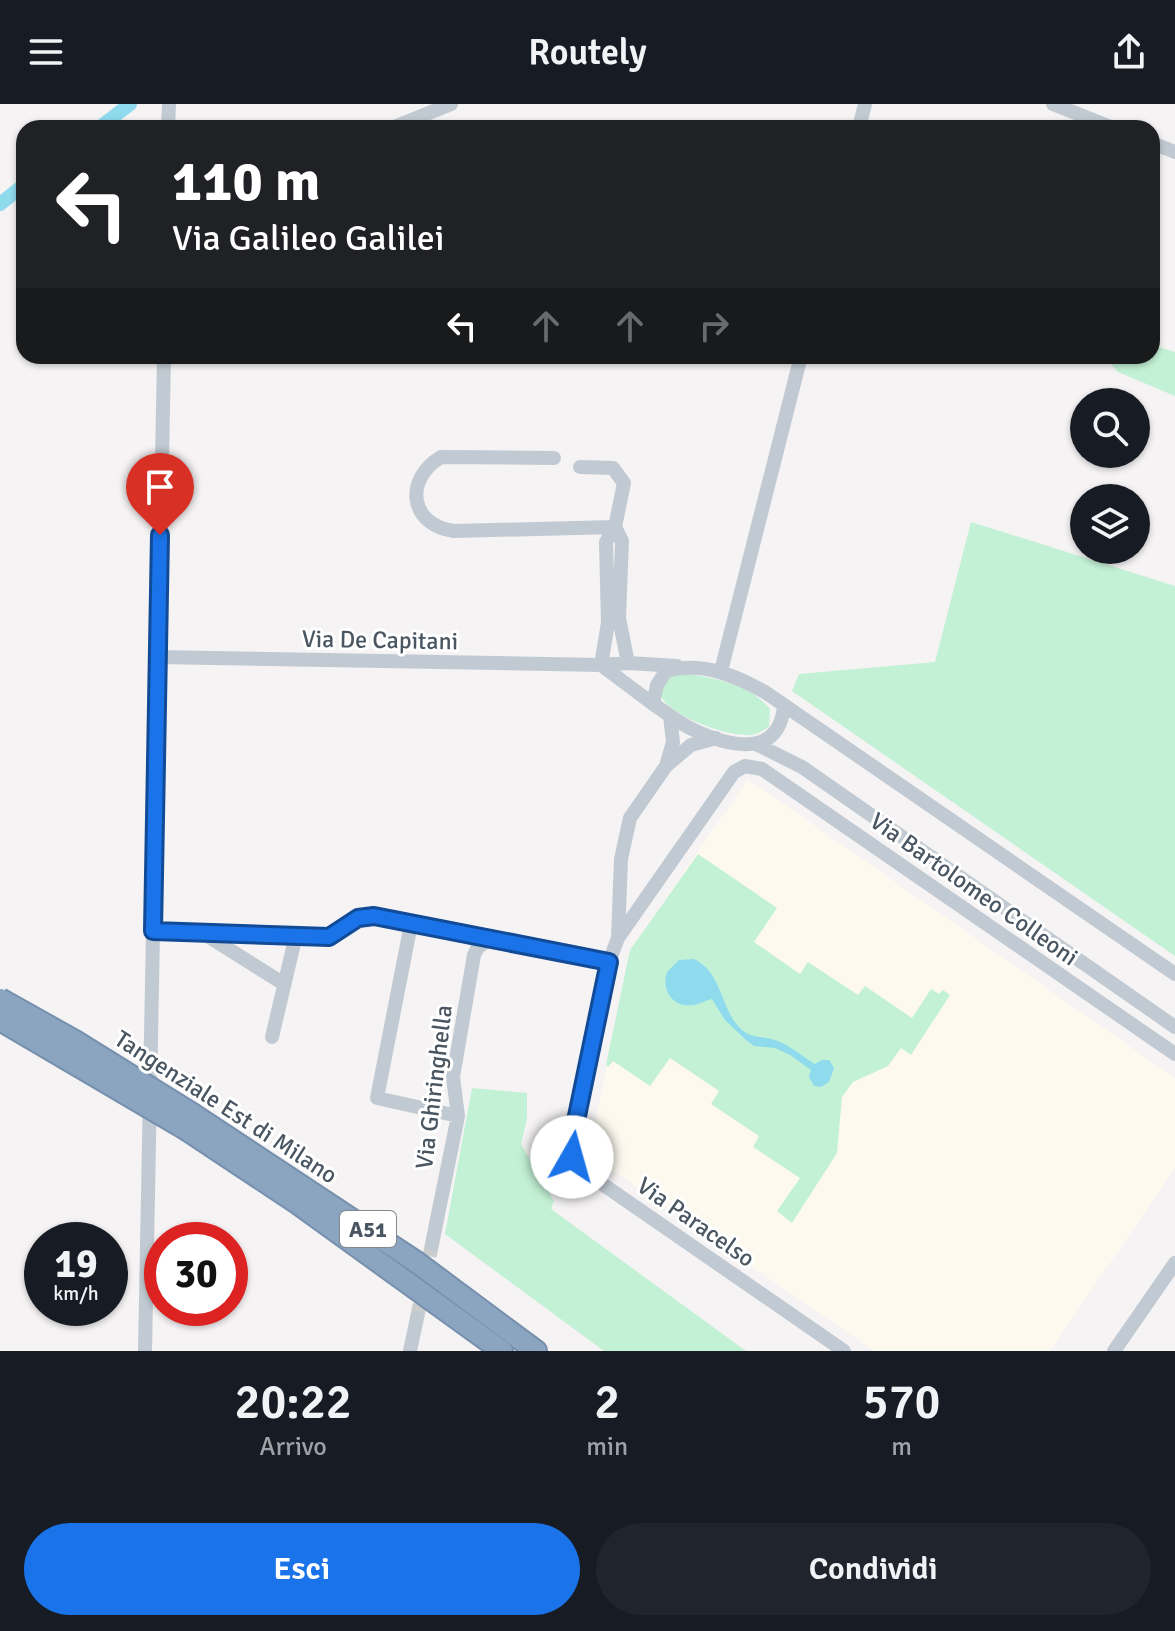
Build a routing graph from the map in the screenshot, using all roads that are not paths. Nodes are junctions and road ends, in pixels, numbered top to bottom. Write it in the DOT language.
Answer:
graph roads {
  1 [pos="451,104"];
  2 [pos="1053,104"];
  3 [pos="412,120"];
  4 [pos="1093,120"];
  5 [pos="164,364"];
  6 [pos="799,364"];
  7 [pos="554,458"];
  8 [pos="580,467"];
  9 [pos="615,527"];
  10 [pos="158,657"];
  11 [pos="628,663"];
  12 [pos="601,665"];
  13 [pos="683,667"];
  14 [pos="721,671"];
  15 [pos="653,704"];
  16 [pos="784,705"];
  17 [pos="670,716"];
  18 [pos="717,738"];
  19 [pos="756,744"];
  20 [pos="666,766"];
  21 [pos="745,766"];
  22 [pos="411,924"];
  23 [pos="153,931"];
  24 [pos="203,932"];
  25 [pos="296,935"];
  26 [pos="618,938"];
  27 [pos="489,940"];
  28 [pos="609,962"];
  29 [pos="1175,974"];
  30 [pos="284,984"];
  31 [pos="0,999"];
  32 [pos="0,1020"];
  33 [pos="1175,1027"];
  34 [pos="272,1037"];
  35 [pos="1175,1054"];
  36 [pos="458,1116"];
  37 [pos="190,1122"];
  38 [pos="432,1244"];
  39 [pos="1175,1263"];
  40 [pos="417,1318"];
  41 [pos="145,1351"];
  42 [pos="410,1351"];
  43 [pos="502,1351"];
  44 [pos="536,1351"];
  45 [pos="844,1351"];
  46 [pos="1114,1351"];
  1 -- 3 [label="street"];
  2 -- 4 [label="street"];
  5 -- 10 [label="street"];
  6 -- 14 [label="street"];
  7 -- 9 [label="street"];
  8 -- 9 [label="street"];
  9 -- 11 [label="street"];
  9 -- 12 [label="street"];
  10 -- 12 [label="street, Via De Capitani"];
  10 -- 23 [label="street"];
  11 -- 12 [label="street, Via De Capitani"];
  11 -- 13 [label="street, Via De Capitani"];
  12 -- 15 [label="street, Via Bartolomeo Colleoni"];
  13 -- 14 [label="street, Via Bartolomeo Colleoni"];
  13 -- 15 [label="street"];
  14 -- 16 [label="street, Via Bartolomeo Colleoni"];
  15 -- 17 [label="street, Via Bartolomeo Colleoni"];
  16 -- 19 [label="street"];
  16 -- 29 [label="street, Via Bartolomeo Colleoni"];
  17 -- 18 [label="street, Via Bartolomeo Colleoni"];
  17 -- 20 [label="street"];
  18 -- 19 [label="street, Via Bartolomeo Colleoni"];
  18 -- 20 [label="street"];
  19 -- 33 [label="street, Via Bartolomeo Colleoni"];
  20 -- 26 [label="street"];
  21 -- 26 [label="street, Via Paracelso"];
  21 -- 35 [label="street, Via Bartolomeo Colleoni"];
  22 -- 25 [label="street"];
  22 -- 27 [label="street"];
  22 -- 36 [label="street"];
  23 -- 24 [label="street"];
  23 -- 41 [label="street"];
  24 -- 25 [label="street"];
  24 -- 30 [label="street"];
  25 -- 30 [label="street"];
  26 -- 28 [label="street, Via Paracelso"];
  27 -- 28 [label="street"];
  27 -- 36 [label="street, Via Ghiringhella"];
  28 -- 45 [label="street, Via Paracelso"];
  30 -- 34 [label="street"];
  31 -- 37 [label="highway, Tangenziale Est di Milano / A51, bridge"];
  32 -- 37 [label="highway, Tangenziale Est di Milano / A51, bridge"];
  36 -- 38 [label="street, Via Ghiringhella"];
  37 -- 43 [label="highway, Tangenziale Est di Milano / A51"];
  37 -- 44 [label="highway, Tangenziale Est di Milano / A51"];
  39 -- 46 [label="street"];
  40 -- 42 [label="street"];
}
